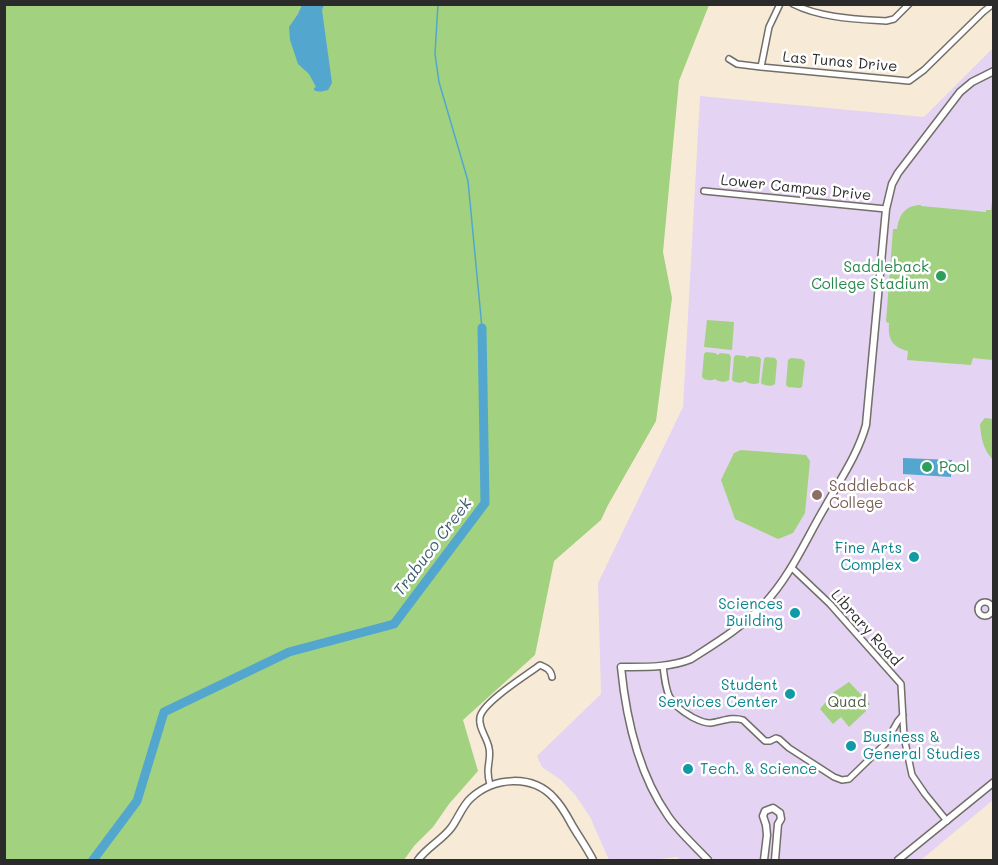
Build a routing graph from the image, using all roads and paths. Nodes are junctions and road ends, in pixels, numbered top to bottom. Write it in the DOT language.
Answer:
graph roads {
  1 [pos="780,4"];
  2 [pos="793,4"];
  3 [pos="909,4"];
  4 [pos="993,4"];
  5 [pos="729,59"];
  6 [pos="761,67"];
  7 [pos="993,71"];
  8 [pos="704,191"];
  9 [pos="886,209"];
  10 [pos="791,567"];
  11 [pos="663,666"];
  12 [pos="552,678"];
  13 [pos="903,715"];
  14 [pos="993,782"];
  15 [pos="490,785"];
  16 [pos="947,821"];
  17 [pos="778,824"];
  18 [pos="766,825"];
  19 [pos="418,861"];
  20 [pos="593,861"];
  21 [pos="708,861"];
  22 [pos="764,861"];
  23 [pos="775,861"];
  24 [pos="898,861"];
  1 -- 6 [label="street"];
  2 -- 3 [label="street"];
  4 -- 6 [label="street, Las Tunas Drive"];
  5 -- 6 [label="street, Las Tunas Drive"];
  7 -- 9 [label="street"];
  8 -- 9 [label="street, Lower Campus Drive"];
  9 -- 10 [label="street"];
  10 -- 11 [label="street"];
  10 -- 13 [label="street, Library Road"];
  11 -- 13 [label="street"];
  11 -- 21 [label="street"];
  12 -- 15 [label="street"];
  13 -- 16 [label="street, Library Road"];
  14 -- 16 [label="street"];
  15 -- 19 [label="street"];
  15 -- 20 [label="street"];
  16 -- 24 [label="street"];
  17 -- 18 [label="street"];
  17 -- 18 [label="street"];
  17 -- 23 [label="street"];
  18 -- 22 [label="street"];
}
